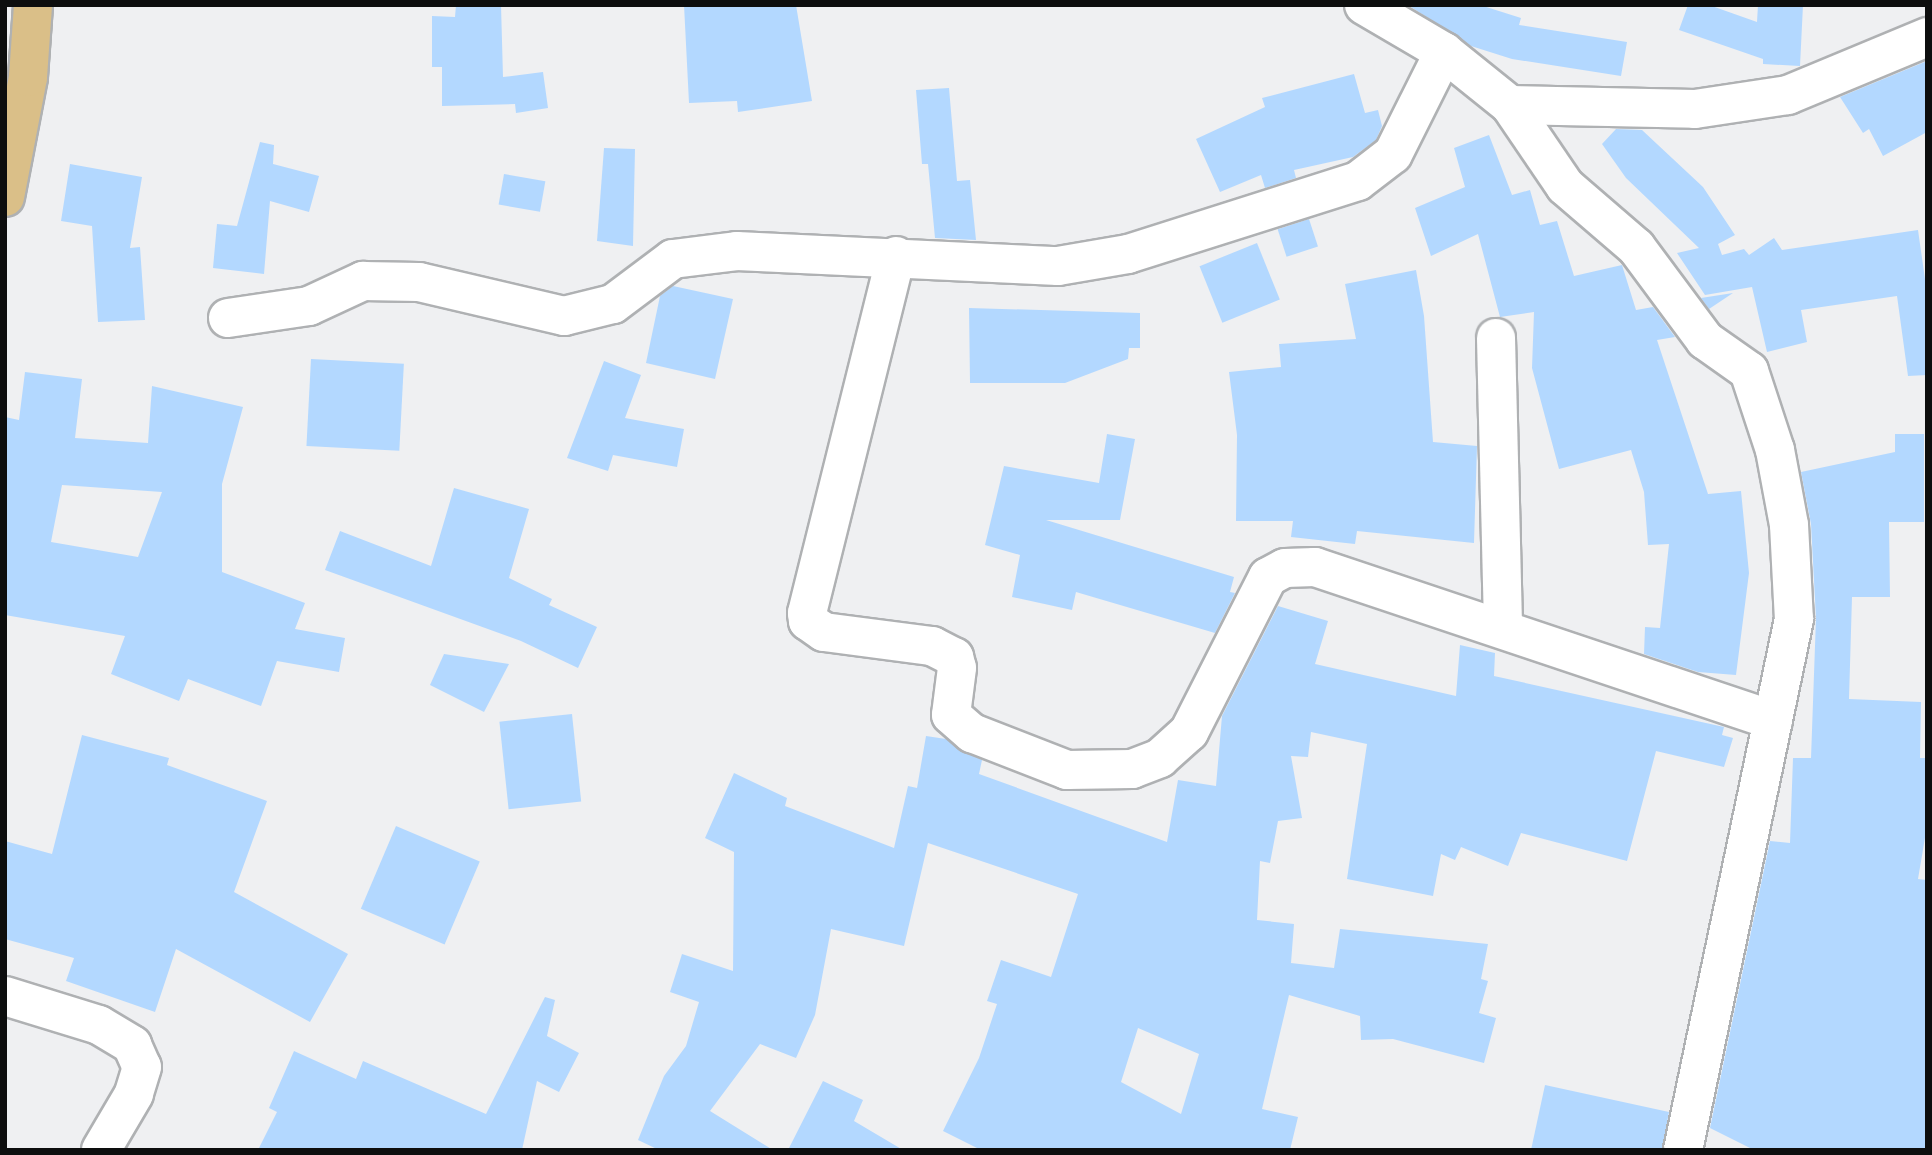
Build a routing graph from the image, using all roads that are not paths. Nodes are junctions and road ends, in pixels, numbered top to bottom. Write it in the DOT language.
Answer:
graph roads {
  1 [pos="33,5"];
  2 [pos="1364,5"];
  3 [pos="1927,37"];
  4 [pos="1444,51"];
  5 [pos="1510,105"];
  6 [pos="5,197"];
  7 [pos="896,256"];
  8 [pos="228,318"];
  9 [pos="1496,338"];
  10 [pos="1503,629"];
  11 [pos="1773,720"];
  12 [pos="5,996"];
  13 [pos="101,1150"];
  14 [pos="1683,1150"];
  1 -- 6 [label="main road"];
  2 -- 4 [label="street"];
  3 -- 5 [label="street"];
  4 -- 5 [label="street"];
  4 -- 7 [label="street"];
  5 -- 11 [label="street"];
  7 -- 8 [label="street"];
  7 -- 10 [label="street"];
  9 -- 10 [label="street"];
  10 -- 11 [label="street"];
  11 -- 14 [label="street"];
  12 -- 13 [label="street"];
}
